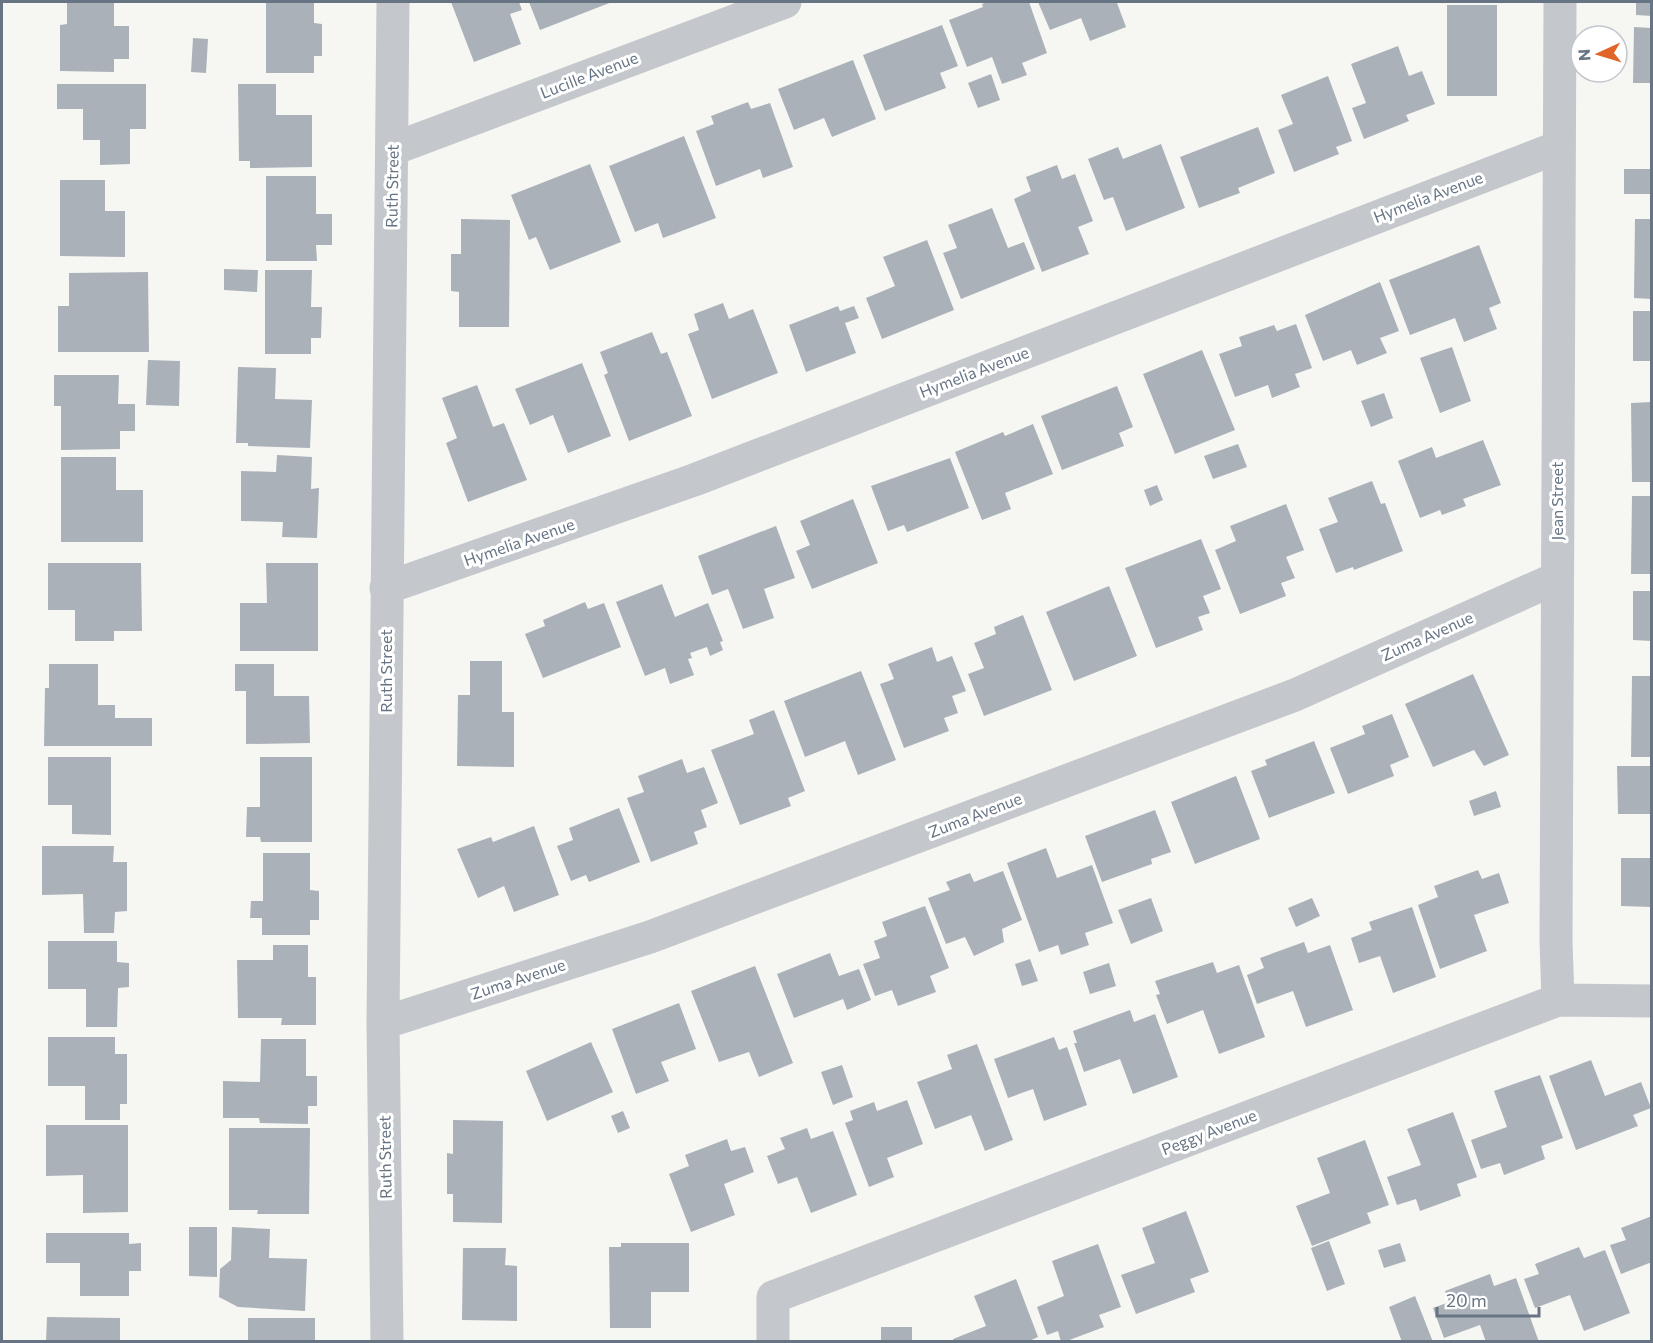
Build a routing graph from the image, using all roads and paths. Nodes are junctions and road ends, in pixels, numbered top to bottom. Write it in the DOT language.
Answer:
graph roads {
  1 [pos="393,2"];
  2 [pos="785,2"];
  3 [pos="1560,2"];
  4 [pos="1559,147"];
  5 [pos="393,149"];
  6 [pos="1557,578"];
  7 [pos="386,588"];
  8 [pos="1558,1000"];
  9 [pos="1652,1001"];
  10 [pos="383,1023"];
  11 [pos="387,1341"];
  12 [pos="773,1341"];
  1 -- 5 [label="street, Ruth Street"];
  2 -- 5 [label="street, Lucille Avenue"];
  3 -- 4 [label="street, Jean Street"];
  4 -- 6 [label="street, Jean Street"];
  4 -- 7 [label="street, Hymelia Avenue"];
  5 -- 7 [label="street, Ruth Street"];
  6 -- 8 [label="street, Jean Street"];
  6 -- 10 [label="street, Zuma Avenue"];
  7 -- 10 [label="street, Ruth Street"];
  8 -- 9 [label="street, Peggy Avenue"];
  8 -- 12 [label="street, Peggy Avenue"];
  10 -- 11 [label="street, Ruth Street"];
}
